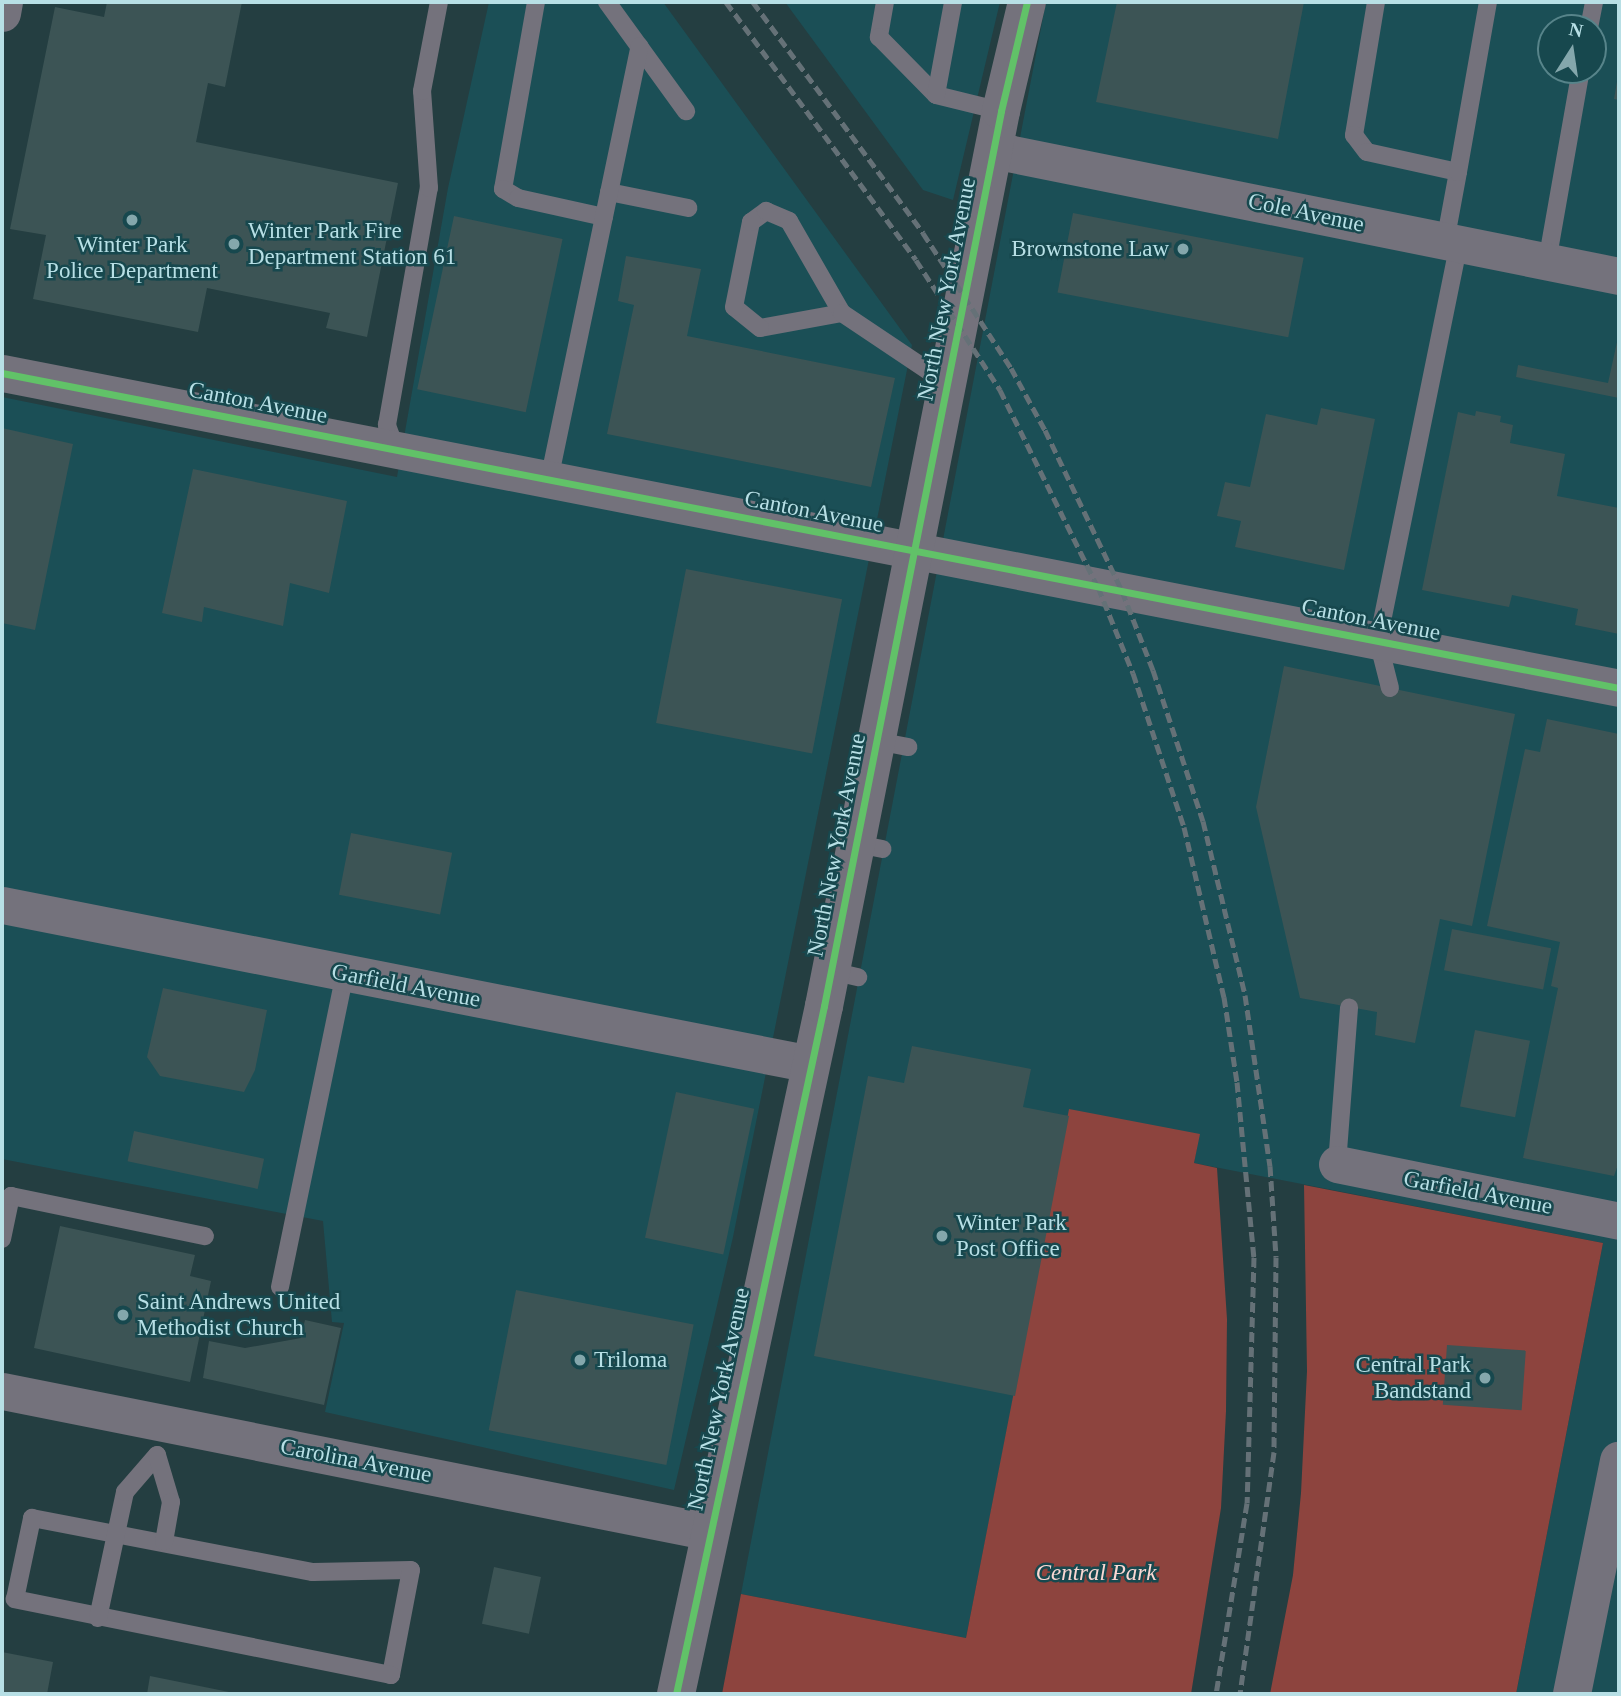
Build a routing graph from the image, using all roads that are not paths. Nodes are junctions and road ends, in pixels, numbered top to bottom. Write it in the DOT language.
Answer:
graph roads {
  1 [pos="4,2"];
  2 [pos="439,2"];
  3 [pos="536,2"];
  4 [pos="607,2"];
  5 [pos="885,2"];
  6 [pos="953,2"];
  7 [pos="1027,2"];
  8 [pos="1376,2"];
  9 [pos="1488,2"];
  10 [pos="2,13"];
  11 [pos="640,46"];
  12 [pos="1579,84"];
  13 [pos="936,94"];
  14 [pos="685,111"];
  15 [pos="1001,111"];
  16 [pos="993,150"];
  17 [pos="1458,172"];
  18 [pos="609,192"];
  19 [pos="688,208"];
  20 [pos="604,217"];
  21 [pos="1452,243"];
  22 [pos="1547,262"];
  23 [pos="1619,275"];
  24 [pos="842,313"];
  25 [pos="2,373"];
  26 [pos="948,384"];
  27 [pos="396,450"];
  28 [pos="549,480"];
  29 [pos="915,551"];
  30 [pos="1378,641"];
  31 [pos="1390,688"];
  32 [pos="1619,688"];
  33 [pos="2,905"];
  34 [pos="345,974"];
  35 [pos="1349,1007"];
  36 [pos="811,1064"];
  37 [pos="1337,1164"];
  38 [pos="1619,1221"];
  39 [pos="205,1236"];
  40 [pos="2,1239"];
  41 [pos="280,1287"];
  42 [pos="2,1391"];
  43 [pos="161,1439"];
  44 [pos="1619,1461"];
  45 [pos="116,1532"];
  46 [pos="710,1532"];
  47 [pos="164,1541"];
  48 [pos="98,1618"];
  49 [pos="676,1694"];
  50 [pos="1572,1694"];
  1 -- 10 [label="street"];
  2 -- 27 [label="lane"];
  3 -- 20 [label="lane"];
  4 -- 11 [label="lane"];
  5 -- 13 [label="lane"];
  6 -- 13 [label="lane"];
  7 -- 15 [label="street, North New York Avenue"];
  8 -- 17 [label="lane"];
  9 -- 17 [label="lane"];
  11 -- 14 [label="lane"];
  11 -- 18 [label="lane"];
  12 -- 22 [label="lane"];
  13 -- 15 [label="lane"];
  15 -- 16 [label="street, North New York Avenue"];
  16 -- 21 [label="street, Cole Avenue"];
  16 -- 26 [label="street, North New York Avenue"];
  17 -- 21 [label="lane"];
  18 -- 19 [label="lane"];
  18 -- 20 [label="lane"];
  20 -- 28 [label="lane"];
  21 -- 22 [label="street, Cole Avenue"];
  21 -- 30 [label="lane"];
  22 -- 23 [label="street, Cole Avenue"];
  24 -- 24 [label="lane"];
  24 -- 26 [label="lane"];
  25 -- 27 [label="street, Canton Avenue"];
  26 -- 29 [label="street, North New York Avenue"];
  27 -- 28 [label="street, Canton Avenue"];
  28 -- 29 [label="street, Canton Avenue"];
  29 -- 30 [label="street, Canton Avenue"];
  29 -- 36 [label="street, North New York Avenue"];
  30 -- 31 [label="lane"];
  30 -- 32 [label="street, Canton Avenue"];
  33 -- 34 [label="street, Garfield Avenue"];
  34 -- 36 [label="street, Garfield Avenue"];
  34 -- 41 [label="lane"];
  35 -- 37 [label="lane"];
  36 -- 46 [label="street, North New York Avenue"];
  37 -- 38 [label="street, Garfield Avenue"];
  39 -- 40 [label="lane"];
  42 -- 43 [label="street, Carolina Avenue"];
  43 -- 45 [label="lane"];
  43 -- 46 [label="street, Carolina Avenue"];
  43 -- 47 [label="lane"];
  44 -- 50 [label="street"];
  45 -- 47 [label="lane"];
  45 -- 48 [label="lane"];
  45 -- 48 [label="lane"];
  46 -- 49 [label="street, North New York Avenue"];
  47 -- 48 [label="lane"];
}
